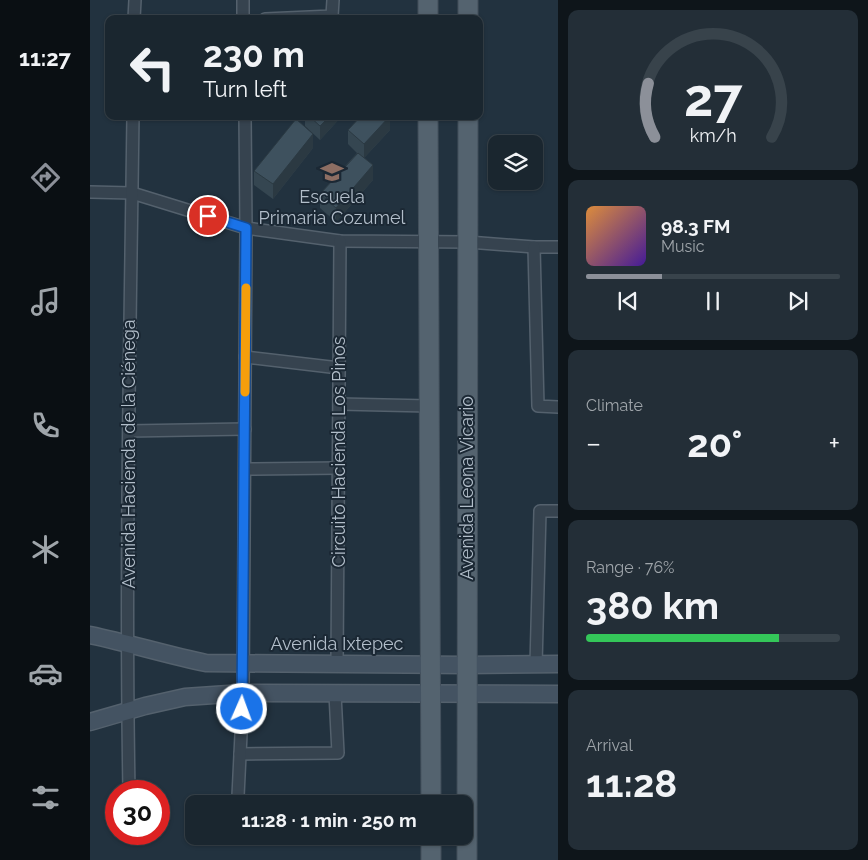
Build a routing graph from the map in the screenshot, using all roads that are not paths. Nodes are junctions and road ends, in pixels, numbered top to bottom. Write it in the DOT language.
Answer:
graph roads {
  1 [pos="135,0"];
  2 [pos="243,0"];
  3 [pos="333,0"];
  4 [pos="428,0"];
  5 [pos="468,0"];
  6 [pos="134,15"];
  7 [pos="243,15"];
  8 [pos="332,15"];
  9 [pos="428,15"];
  10 [pos="468,15"];
  11 [pos="133,120"];
  12 [pos="244,120"];
  13 [pos="428,120"];
  14 [pos="468,120"];
  15 [pos="90,192"];
  16 [pos="132,193"];
  17 [pos="246,228"];
  18 [pos="340,241"];
  19 [pos="468,242"];
  20 [pos="428,243"];
  21 [pos="534,247"];
  22 [pos="558,247"];
  23 [pos="245,357"];
  24 [pos="339,368"];
  25 [pos="339,404"];
  26 [pos="429,406"];
  27 [pos="558,407"];
  28 [pos="245,429"];
  29 [pos="129,431"];
  30 [pos="338,468"];
  31 [pos="244,469"];
  32 [pos="558,511"];
  33 [pos="90,634"];
  34 [pos="128,642"];
  35 [pos="244,664"];
  36 [pos="337,664"];
  37 [pos="558,664"];
  38 [pos="430,665"];
  39 [pos="536,665"];
  40 [pos="466,666"];
  41 [pos="431,693"];
  42 [pos="243,694"];
  43 [pos="335,694"];
  44 [pos="466,694"];
  45 [pos="558,694"];
  46 [pos="128,712"];
  47 [pos="90,722"];
  48 [pos="240,754"];
  49 [pos="129,780"];
  50 [pos="238,795"];
  51 [pos="431,795"];
  52 [pos="431,845"];
  53 [pos="431,860"];
  54 [pos="467,860"];
  1 -- 6 [label="street"];
  2 -- 7 [label="street"];
  3 -- 8 [label="street"];
  4 -- 9 [label="main road"];
  5 -- 10 [label="main road"];
  11 -- 16 [label="street, Avenida Hacienda de la Ciénega"];
  12 -- 17 [label="street"];
  13 -- 20 [label="main road"];
  14 -- 19 [label="main road, Avenida Leona Vicario"];
  15 -- 16 [label="street"];
  16 -- 17 [label="street"];
  16 -- 29 [label="street, Avenida Hacienda de la Ciénega"];
  17 -- 18 [label="street"];
  17 -- 23 [label="street"];
  18 -- 20 [label="street"];
  18 -- 24 [label="street, Circuito Hacienda Los Pinos"];
  19 -- 20 [label="street"];
  19 -- 21 [label="street"];
  19 -- 40 [label="main road, Avenida Leona Vicario"];
  20 -- 26 [label="main road"];
  21 -- 22 [label="street"];
  21 -- 27 [label="street"];
  23 -- 24 [label="street"];
  23 -- 28 [label="street"];
  24 -- 25 [label="street, Circuito Hacienda Los Pinos"];
  25 -- 26 [label="street"];
  25 -- 30 [label="street, Circuito Hacienda Los Pinos"];
  26 -- 38 [label="main road"];
  28 -- 29 [label="street"];
  28 -- 31 [label="street"];
  29 -- 34 [label="street, Avenida Hacienda de la Ciénega"];
  30 -- 31 [label="street"];
  30 -- 36 [label="street, Circuito Hacienda Los Pinos"];
  31 -- 35 [label="street"];
  32 -- 39 [label="street"];
  33 -- 34 [label="main road, Avenida Ixtepec"];
  34 -- 35 [label="main road, Avenida Ixtepec"];
  34 -- 46 [label="street, Avenida Hacienda de la Ciénega"];
  35 -- 36 [label="main road, Avenida Ixtepec"];
  35 -- 42 [label="street"];
  36 -- 38 [label="main road, Avenida Ixtepec"];
  37 -- 39 [label="main road, Avenida Ixtepec"];
  38 -- 40 [label="main road, Avenida Ixtepec"];
  38 -- 41 [label="main road"];
  39 -- 40 [label="main road, Avenida Ixtepec"];
  40 -- 44 [label="main road, Avenida Leona Vicario"];
  41 -- 43 [label="main road"];
  41 -- 44 [label="main road"];
  41 -- 51 [label="main road"];
  42 -- 43 [label="main road"];
  42 -- 46 [label="main road"];
  42 -- 48 [label="street"];
  43 -- 48 [label="street"];
  44 -- 45 [label="main road"];
  44 -- 54 [label="main road, Avenida Leona Vicario"];
  46 -- 47 [label="main road"];
  46 -- 49 [label="street, Avenida Hacienda de la Ciénega"];
  48 -- 50 [label="street"];
  52 -- 53 [label="main road"];
}
